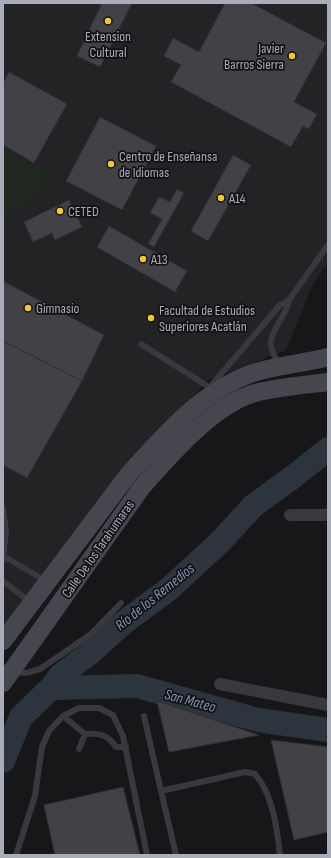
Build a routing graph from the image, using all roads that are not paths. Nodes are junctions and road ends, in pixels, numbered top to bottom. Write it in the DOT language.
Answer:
graph roads {
  1 [pos="328,245"];
  2 [pos="290,300"];
  3 [pos="141,344"];
  4 [pos="328,357"];
  5 [pos="282,366"];
  6 [pos="328,382"];
  7 [pos="206,393"];
  8 [pos="3,508"];
  9 [pos="290,515"];
  10 [pos="328,515"];
  11 [pos="4,559"];
  12 [pos="3,581"];
  13 [pos="48,582"];
  14 [pos="32,603"];
  15 [pos="121,603"];
  16 [pos="3,641"];
  17 [pos="7,677"];
  18 [pos="220,684"];
  19 [pos="328,705"];
  20 [pos="63,716"];
  21 [pos="144,716"];
  22 [pos="85,734"];
  23 [pos="126,747"];
  24 [pos="79,749"];
  25 [pos="161,791"];
  26 [pos="16,855"];
  27 [pos="147,855"];
  28 [pos="176,855"];
  29 [pos="280,855"];
  1 -- 2 [label="lane"];
  2 -- 5 [label="lane"];
  2 -- 7 [label="lane"];
  3 -- 7 [label="lane"];
  4 -- 5 [label="main road, Calle De los Tarahumaras"];
  5 -- 7 [label="main road, Calle De los Tarahumaras"];
  6 -- 17 [label="main road, Calle De los Tarahumaras"];
  7 -- 13 [label="main road, Calle De los Tarahumaras"];
  8 -- 11 [label="lane"];
  9 -- 10 [label="street"];
  11 -- 13 [label="lane"];
  12 -- 14 [label="lane"];
  13 -- 14 [label="main road, Calle De los Tarahumaras"];
  14 -- 16 [label="main road, Calle De los Tarahumaras"];
  15 -- 17 [label="lane"];
  18 -- 19 [label="street"];
  20 -- 22 [label="lane"];
  20 -- 23 [label="lane"];
  20 -- 26 [label="lane"];
  21 -- 25 [label="lane"];
  22 -- 23 [label="lane"];
  22 -- 24 [label="lane"];
  23 -- 27 [label="lane"];
  25 -- 28 [label="lane"];
  25 -- 29 [label="lane"];
}
